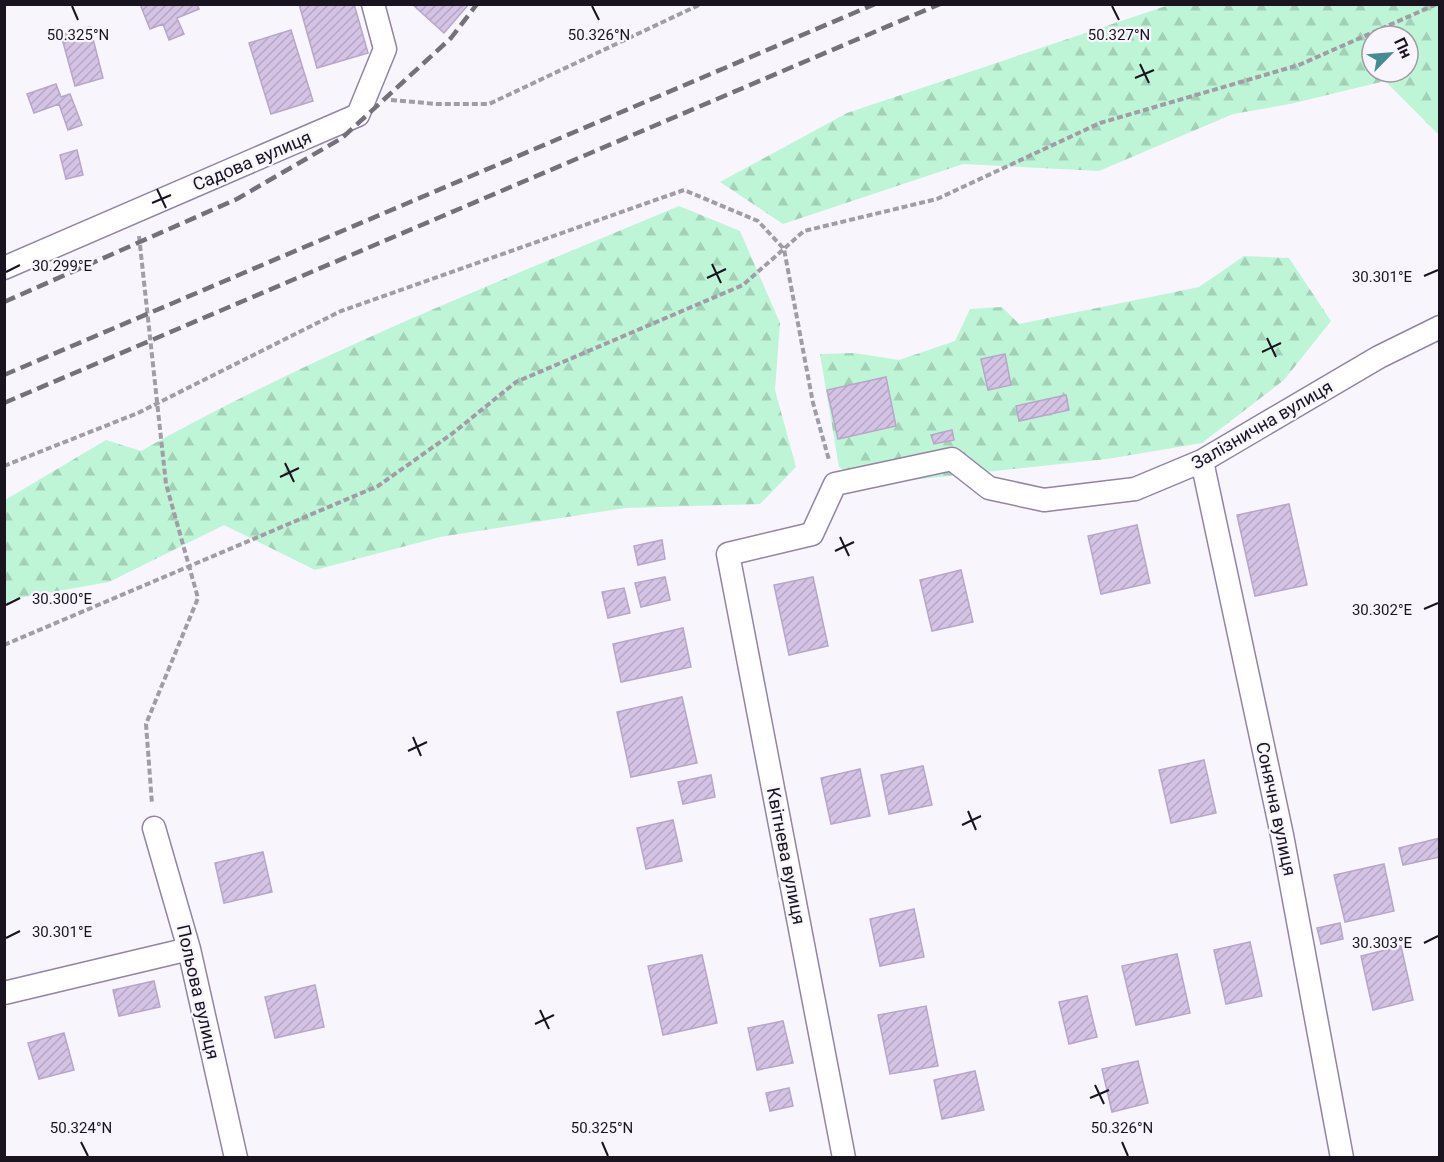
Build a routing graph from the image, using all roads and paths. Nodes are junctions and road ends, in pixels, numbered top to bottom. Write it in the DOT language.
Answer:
graph roads {
  1 [pos="373,4"];
  2 [pos="701,4"];
  3 [pos="1437,4"];
  4 [pos="365,97"];
  5 [pos="136,211"];
  6 [pos="784,249"];
  7 [pos="4,268"];
  8 [pos="1440,327"];
  9 [pos="159,402"];
  10 [pos="1202,461"];
  11 [pos="4,466"];
  12 [pos="835,484"];
  13 [pos="189,566"];
  14 [pos="4,645"];
  15 [pos="154,828"];
  16 [pos="189,949"];
  17 [pos="4,993"];
  18 [pos="236,1158"];
  19 [pos="844,1158"];
  20 [pos="1342,1158"];
  1 -- 4 [label="street, Садова вулиця"];
  2 -- 4 [label="path"];
  3 -- 6 [label="path"];
  4 -- 5 [label="street, Садова вулиця"];
  5 -- 7 [label="street, Садова вулиця"];
  5 -- 9 [label="path"];
  6 -- 9 [label="path"];
  6 -- 12 [label="path"];
  6 -- 13 [label="path"];
  8 -- 10 [label="street, Залізнична вулиця"];
  9 -- 11 [label="path"];
  9 -- 13 [label="path"];
  10 -- 12 [label="street, Залізнична вулиця"];
  10 -- 20 [label="street, Сонячна вулиця"];
  12 -- 19 [label="street, Квітнева вулиця"];
  13 -- 14 [label="path"];
  13 -- 15 [label="path"];
  15 -- 16 [label="street, Польова вулиця"];
  16 -- 17 [label="street"];
  16 -- 18 [label="street, Польова вулиця"];
}
